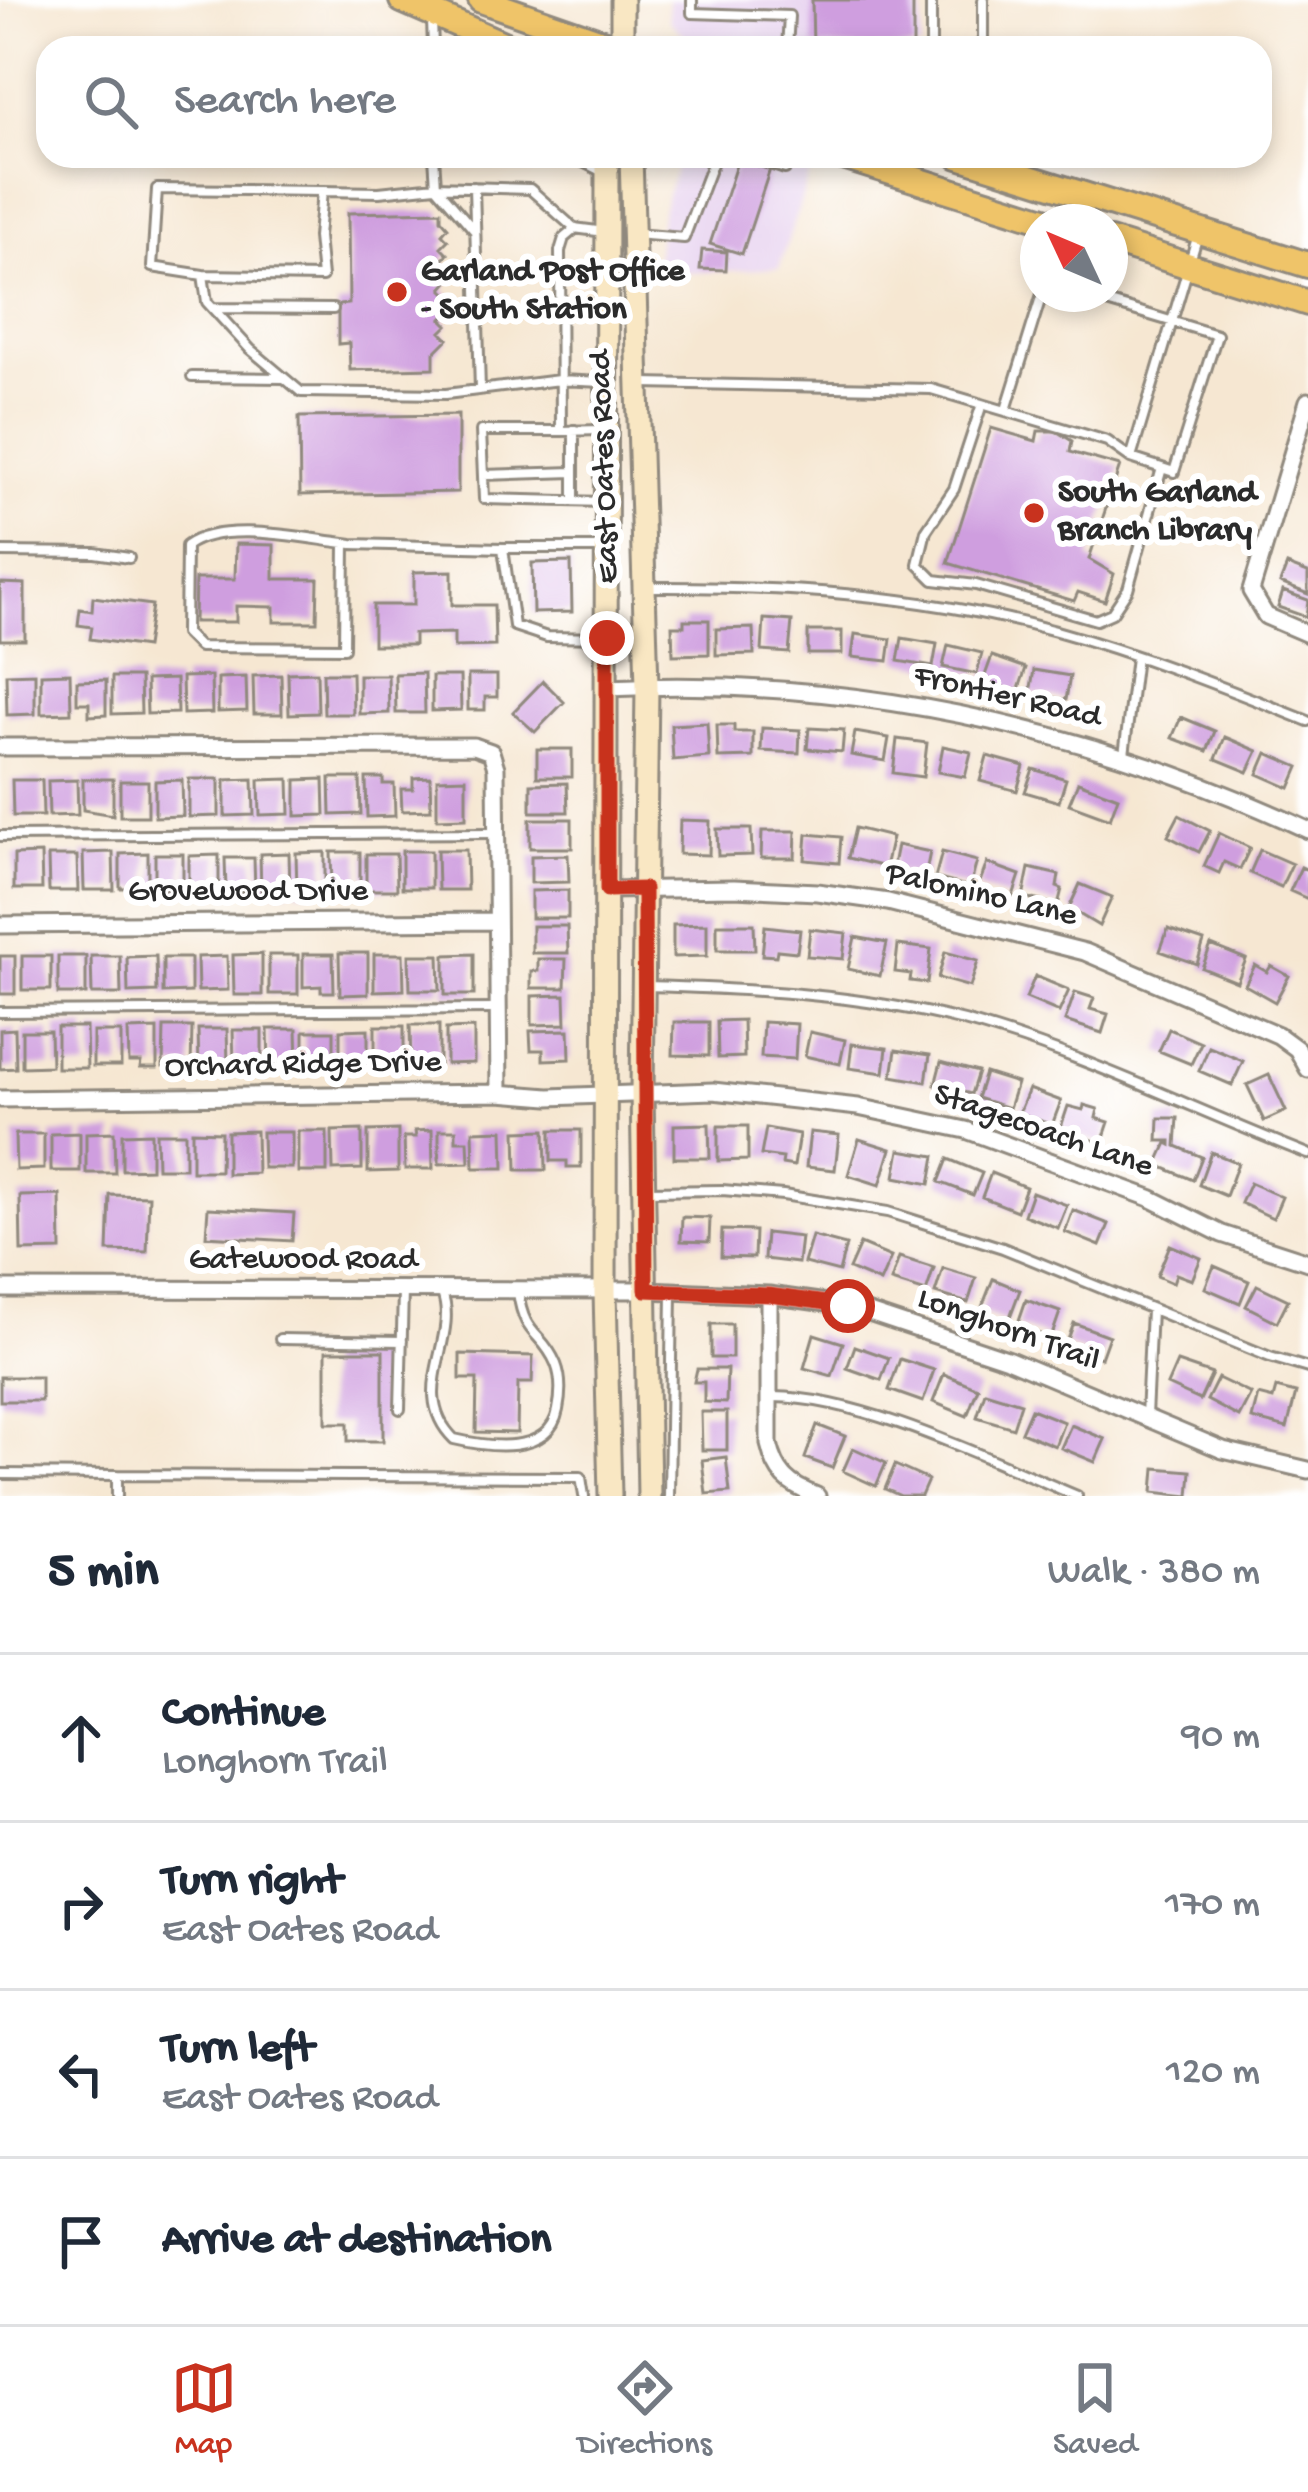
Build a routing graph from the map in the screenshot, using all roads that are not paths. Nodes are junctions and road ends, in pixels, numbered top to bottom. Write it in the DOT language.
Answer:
graph roads {
  1 [pos="402,0"];
  2 [pos="481,0"];
  3 [pos="622,0"];
  4 [pos="692,0"];
  5 [pos="931,0"];
  6 [pos="983,0"];
  7 [pos="535,10"];
  8 [pos="432,16"];
  9 [pos="433,36"];
  10 [pos="480,36"];
  11 [pos="593,36"];
  12 [pos="620,36"];
  13 [pos="788,36"];
  14 [pos="932,36"];
  15 [pos="983,36"];
  16 [pos="435,168"];
  17 [pos="606,168"];
  18 [pos="632,168"];
  19 [pos="710,168"];
  20 [pos="878,168"];
  21 [pos="997,168"];
  22 [pos="436,186"];
  23 [pos="474,188"];
  24 [pos="322,191"];
  25 [pos="1020,212"];
  26 [pos="576,228"];
  27 [pos="475,230"];
  28 [pos="1199,231"];
  29 [pos="606,232"];
  30 [pos="632,234"];
  31 [pos="1128,247"];
  32 [pos="1308,265"];
  33 [pos="1190,266"];
  34 [pos="203,275"];
  35 [pos="1308,303"];
  36 [pos="1128,307"];
  37 [pos="212,308"];
  38 [pos="333,309"];
  39 [pos="1036,312"];
  40 [pos="1173,320"];
  41 [pos="192,377"];
  42 [pos="284,378"];
  43 [pos="559,380"];
  44 [pos="605,382"];
  45 [pos="635,383"];
  46 [pos="480,390"];
  47 [pos="1308,403"];
  48 [pos="982,404"];
  49 [pos="1006,410"];
  50 [pos="574,430"];
  51 [pos="604,430"];
  52 [pos="561,431"];
  53 [pos="1131,458"];
  54 [pos="1162,468"];
  55 [pos="574,472"];
  56 [pos="483,475"];
  57 [pos="574,501"];
  58 [pos="605,502"];
  59 [pos="344,544"];
  60 [pos="503,548"];
  61 [pos="606,548"];
  62 [pos="0,552"];
  63 [pos="129,558"];
  64 [pos="643,586"];
  65 [pos="1308,634"];
  66 [pos="607,638"];
  67 [pos="1136,656"];
  68 [pos="646,686"];
  69 [pos="607,688"];
  70 [pos="1308,721"];
  71 [pos="0,747"];
  72 [pos="1124,757"];
  73 [pos="1308,830"];
  74 [pos="496,833"];
  75 [pos="0,836"];
  76 [pos="644,889"];
  77 [pos="607,890"];
  78 [pos="497,921"];
  79 [pos="0,925"];
  80 [pos="643,986"];
  81 [pos="499,1009"];
  82 [pos="0,1012"];
  83 [pos="1308,1069"];
  84 [pos="642,1091"];
  85 [pos="499,1093"];
  86 [pos="606,1095"];
  87 [pos="0,1099"];
  88 [pos="1308,1154"];
  89 [pos="644,1191"];
  90 [pos="1307,1256"];
  91 [pos="0,1289"];
  92 [pos="646,1290"];
  93 [pos="672,1291"];
  94 [pos="404,1292"];
  95 [pos="442,1292"];
  96 [pos="518,1292"];
  97 [pos="605,1292"];
  98 [pos="769,1295"];
  99 [pos="1151,1310"];
  100 [pos="280,1339"];
  101 [pos="402,1341"];
  102 [pos="1308,1368"];
  103 [pos="769,1397"];
  104 [pos="400,1409"];
  105 [pos="1146,1416"];
  106 [pos="1308,1470"];
  107 [pos="0,1474"];
  108 [pos="117,1475"];
  109 [pos="117,1496"];
  110 [pos="584,1496"];
  111 [pos="610,1496"];
  112 [pos="649,1496"];
  113 [pos="669,1496"];
  114 [pos="817,1496"];
  115 [pos="1077,1496"];
  1 -- 8 [label="main road"];
  2 -- 7 [label="main road"];
  3 -- 12 [label="main road"];
  4 -- 13 [label="lane"];
  5 -- 14 [label="lane"];
  6 -- 15 [label="lane"];
  7 -- 11 [label="main road"];
  8 -- 9 [label="lane"];
  8 -- 10 [label="main road"];
  16 -- 22 [label="lane"];
  17 -- 29 [label="main road, East Oates Road"];
  18 -- 30 [label="main road, East Oates Road"];
  19 -- 30 [label="lane"];
  20 -- 25 [label="main road"];
  21 -- 28 [label="main road"];
  22 -- 23 [label="lane"];
  22 -- 24 [label="lane"];
  22 -- 27 [label="lane"];
  23 -- 26 [label="lane"];
  23 -- 27 [label="lane"];
  24 -- 34 [label="lane"];
  24 -- 34 [label="lane"];
  26 -- 29 [label="lane"];
  26 -- 43 [label="lane"];
  27 -- 46 [label="lane"];
  28 -- 32 [label="main road"];
  28 -- 33 [label="lane"];
  29 -- 44 [label="main road, East Oates Road"];
  30 -- 45 [label="main road, East Oates Road"];
  31 -- 33 [label="main road"];
  33 -- 35 [label="main road"];
  33 -- 40 [label="lane"];
  34 -- 37 [label="lane"];
  36 -- 40 [label="lane"];
  37 -- 38 [label="lane"];
  37 -- 42 [label="lane"];
  39 -- 49 [label="lane"];
  40 -- 53 [label="lane"];
  40 -- 54 [label="lane"];
  41 -- 42 [label="lane"];
  42 -- 46 [label="lane"];
  43 -- 44 [label="lane"];
  43 -- 46 [label="lane"];
  43 -- 52 [label="lane"];
  44 -- 45 [label="main road"];
  44 -- 51 [label="main road, East Oates Road"];
  45 -- 48 [label="lane"];
  45 -- 64 [label="main road, East Oates Road"];
  47 -- 65 [label="street"];
  48 -- 49 [label="lane"];
  48 -- 54 [label="lane"];
  49 -- 53 [label="lane"];
  50 -- 51 [label="lane"];
  50 -- 52 [label="lane"];
  50 -- 55 [label="lane"];
  51 -- 58 [label="main road, East Oates Road"];
  52 -- 56 [label="lane"];
  53 -- 54 [label="lane"];
  55 -- 56 [label="lane"];
  55 -- 57 [label="lane"];
  56 -- 57 [label="lane"];
  57 -- 58 [label="lane"];
  58 -- 61 [label="main road, East Oates Road"];
  59 -- 59 [label="lane"];
  59 -- 60 [label="lane"];
  60 -- 61 [label="lane"];
  60 -- 66 [label="lane"];
  61 -- 66 [label="main road, East Oates Road"];
  62 -- 63 [label="lane"];
  64 -- 67 [label="lane"];
  64 -- 68 [label="main road, East Oates Road"];
  66 -- 69 [label="main road, East Oates Road"];
  67 -- 70 [label="lane"];
  67 -- 72 [label="lane"];
  68 -- 69 [label="street, Frontier Road"];
  68 -- 72 [label="street, Frontier Road"];
  68 -- 76 [label="main road, East Oates Road"];
  69 -- 77 [label="main road, East Oates Road"];
  71 -- 74 [label="street"];
  72 -- 73 [label="street, Frontier Road"];
  74 -- 75 [label="lane"];
  74 -- 78 [label="street"];
  76 -- 77 [label="street, Palomino Lane"];
  76 -- 80 [label="main road, East Oates Road"];
  76 -- 83 [label="street, Palomino Lane"];
  77 -- 86 [label="main road, East Oates Road"];
  78 -- 79 [label="street, Grovewood Drive"];
  78 -- 81 [label="street"];
  80 -- 84 [label="main road, East Oates Road"];
  80 -- 88 [label="lane"];
  81 -- 82 [label="lane"];
  81 -- 85 [label="street"];
  84 -- 86 [label="street, Stagecoach Lane"];
  84 -- 89 [label="main road, East Oates Road"];
  84 -- 90 [label="street, Stagecoach Lane"];
  85 -- 86 [label="street, Orchard Ridge Drive"];
  85 -- 87 [label="street, Orchard Ridge Drive"];
  86 -- 97 [label="main road, East Oates Road"];
  89 -- 92 [label="main road, East Oates Road"];
  89 -- 99 [label="lane"];
  91 -- 94 [label="street, Gatewood Road"];
  92 -- 93 [label="street, Longhorn Trail"];
  92 -- 97 [label="street, Longhorn Trail"];
  92 -- 112 [label="main road, East Oates Road"];
  93 -- 98 [label="street, Longhorn Trail"];
  93 -- 113 [label="lane"];
  94 -- 95 [label="street, Gatewood Road"];
  94 -- 101 [label="lane"];
  95 -- 96 [label="street, Gatewood Road"];
  95 -- 96 [label="lane"];
  96 -- 97 [label="street, Gatewood Road"];
  97 -- 111 [label="main road, East Oates Road"];
  98 -- 103 [label="street"];
  98 -- 105 [label="street, Longhorn Trail"];
  99 -- 102 [label="lane"];
  99 -- 105 [label="lane"];
  100 -- 101 [label="lane"];
  101 -- 104 [label="lane"];
  103 -- 114 [label="street"];
  103 -- 115 [label="lane"];
  105 -- 106 [label="street, Longhorn Trail"];
  107 -- 108 [label="lane"];
  108 -- 109 [label="lane"];
  108 -- 110 [label="lane"];
}
